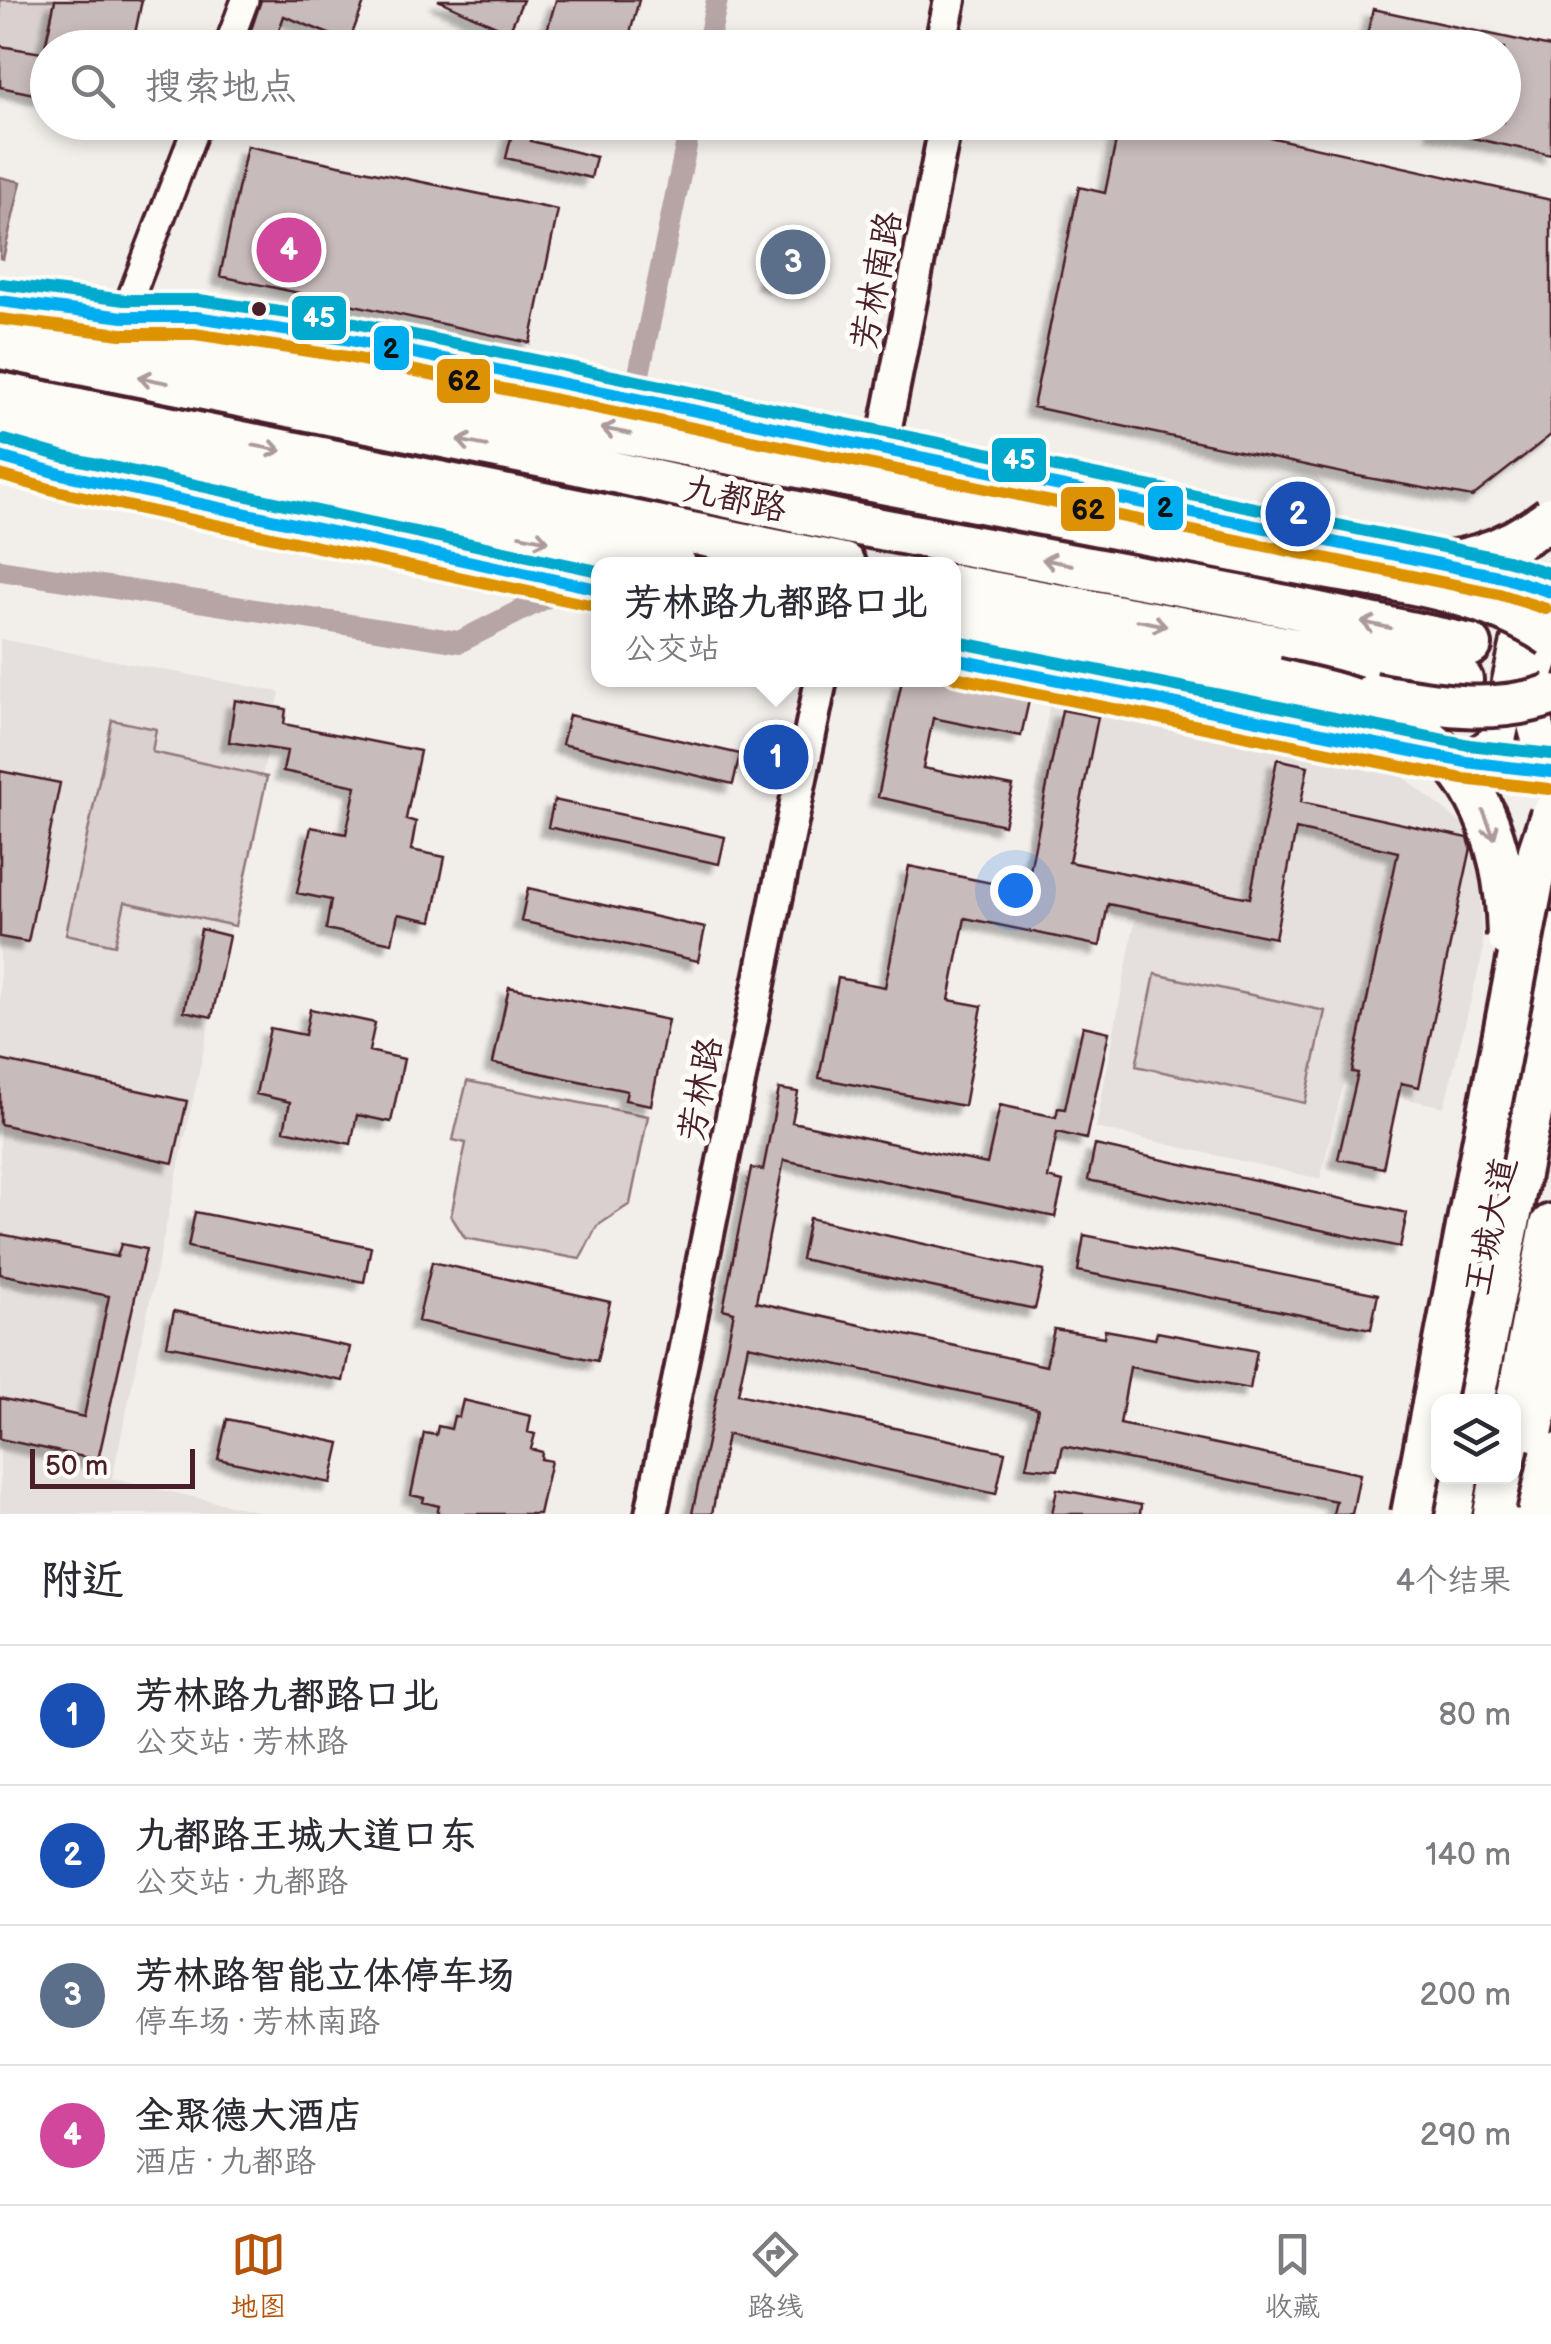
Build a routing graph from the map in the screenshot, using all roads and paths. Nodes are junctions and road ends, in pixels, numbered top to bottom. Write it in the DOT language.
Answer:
graph roads {
  1 [pos="245,0"];
  2 [pos="950,0"];
  3 [pos="971,0"];
  4 [pos="233,30"];
  5 [pos="944,30"];
  6 [pos="965,30"];
  7 [pos="191,140"];
  8 [pos="922,140"];
  9 [pos="942,140"];
  10 [pos="0,301"];
  11 [pos="119,329"];
  12 [pos="0,331"];
  13 [pos="0,348"];
  14 [pos="0,393"];
  15 [pos="0,422"];
  16 [pos="0,449"];
  17 [pos="871,450"];
  18 [pos="0,458"];
  19 [pos="60,474"];
  20 [pos="1551,517"];
  21 [pos="637,557"];
  22 [pos="809,557"];
  23 [pos="1296,562"];
  24 [pos="1503,577"];
  25 [pos="961,586"];
  26 [pos="591,587"];
  27 [pos="1551,592"];
  28 [pos="961,619"];
  29 [pos="1551,637"];
  30 [pos="961,661"];
  31 [pos="1275,679"];
  32 [pos="805,687"];
  33 [pos="819,687"];
  34 [pos="1551,695"];
  35 [pos="1466,762"];
  36 [pos="1551,764"];
  37 [pos="1551,772"];
  38 [pos="1551,801"];
  39 [pos="1551,815"];
  40 [pos="1551,933"];
  41 [pos="1546,1000"];
  42 [pos="1506,1023"];
  43 [pos="1484,1107"];
  44 [pos="1551,1225"];
  45 [pos="1551,1337"];
  46 [pos="1456,1394"];
  47 [pos="1474,1394"];
  48 [pos="1518,1394"];
  49 [pos="1551,1454"];
  50 [pos="1551,1476"];
  51 [pos="1437,1484"];
  52 [pos="1457,1484"];
  53 [pos="1500,1484"];
  54 [pos="636,1514"];
  55 [pos="651,1514"];
  56 [pos="1402,1514"];
  57 [pos="1412,1514"];
  58 [pos="1431,1514"];
  59 [pos="1451,1514"];
  60 [pos="1494,1514"];
  61 [pos="1516,1514"];
  62 [pos="1535,1514"];
  1 -- 4 [label="street"];
  2 -- 5 [label="street"];
  3 -- 6 [label="street"];
  7 -- 11 [label="street"];
  8 -- 17 [label="street, 芳林南路"];
  9 -- 17 [label="street, 芳林南路"];
  10 -- 11 [label="main road"];
  11 -- 12 [label="main road"];
  11 -- 17 [label="main road"];
  23 -- 11 [label="main road, one-way"];
  25 -- 13 [label="main road, 九都路, one-way"];
  14 -- 22 [label="main road, 九都路, one-way"];
  15 -- 21 [label="main road, one-way"];
  16 -- 19 [label="main road"];
  17 -- 24 [label="main road"];
  18 -- 19 [label="main road"];
  19 -- 26 [label="main road"];
  20 -- 23 [label="main road, bridge"];
  23 -- 29 [label="main road, bridge"];
  24 -- 27 [label="main road"];
  24 -- 35 [label="main road"];
  28 -- 31 [label="main road"];
  29 -- 36 [label="main road"];
  30 -- 35 [label="main road"];
  31 -- 34 [label="main road, bridge"];
  31 -- 42 [label="main road, one-way, bridge"];
  32 -- 54 [label="street, 芳林路"];
  33 -- 55 [label="street, 芳林路"];
  35 -- 37 [label="main road"];
  38 -- 43 [label="main road"];
  39 -- 42 [label="main road, bridge"];
  40 -- 41 [label="main road, 王城大道"];
  41 -- 43 [label="main road"];
  41 -- 46 [label="main road, 王城大道"];
  41 -- 47 [label="main road, 王城大道"];
  42 -- 57 [label="main road, bridge"];
  43 -- 56 [label="main road"];
  44 -- 48 [label="main road, 王城大道"];
  45 -- 61 [label="main road"];
  49 -- 62 [label="main road, bridge"];
  50 -- 62 [label="main road"];
  51 -- 58 [label="main road"];
  52 -- 59 [label="main road"];
  53 -- 60 [label="main road"];
}
